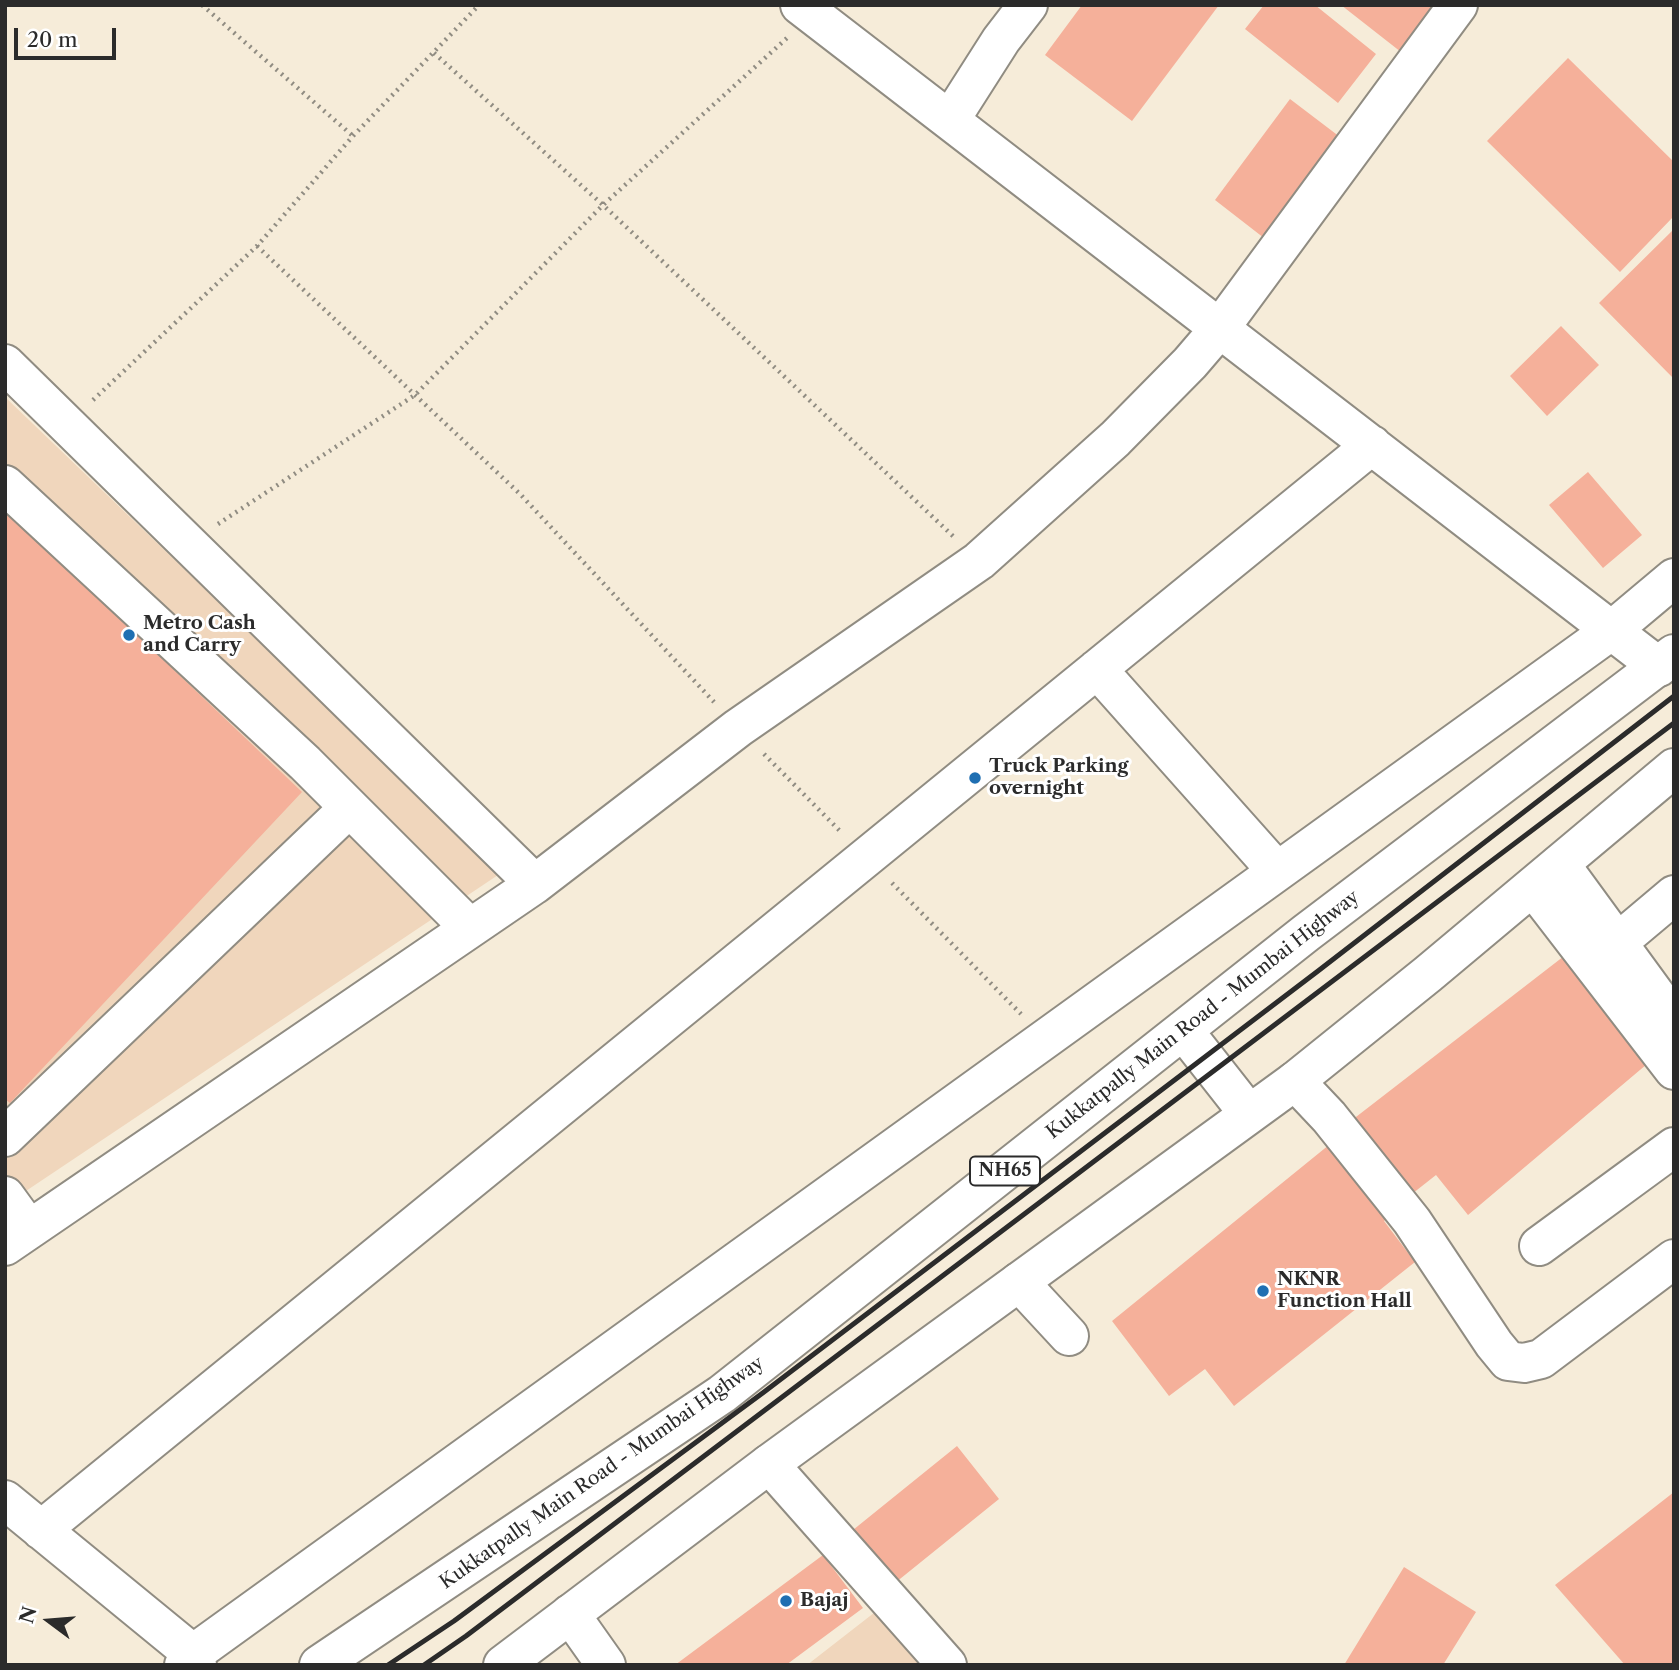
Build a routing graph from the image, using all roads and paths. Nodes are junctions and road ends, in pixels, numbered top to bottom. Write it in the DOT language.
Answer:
graph roads {
  1 [pos="202,5"];
  2 [pos="479,5"];
  3 [pos="1028,5"];
  4 [pos="1458,5"];
  5 [pos="807,10"];
  6 [pos="434,53"];
  7 [pos="950,120"];
  8 [pos="353,136"];
  9 [pos="603,205"];
  10 [pos="257,246"];
  11 [pos="1220,328"];
  12 [pos="5,364"];
  13 [pos="415,395"];
  14 [pos="68,424"];
  15 [pos="1372,445"];
  16 [pos="5,485"];
  17 [pos="189,543"];
  18 [pos="979,561"];
  19 [pos="1674,578"];
  20 [pos="1612,630"];
  21 [pos="1666,660"];
  22 [pos="1097,669"];
  23 [pos="738,728"];
  24 [pos="1674,768"];
  25 [pos="349,808"];
  26 [pos="866,857"];
  27 [pos="1278,871"];
  28 [pos="1546,875"];
  29 [pos="536,884"];
  30 [pos="1674,895"];
  31 [pos="470,928"];
  32 [pos="1617,943"];
  33 [pos="1674,1020"];
  34 [pos="1183,1030"];
  35 [pos="1045,1039"];
  36 [pos="1674,1070"];
  37 [pos="1295,1081"];
  38 [pos="1248,1114"];
  39 [pos="5,1137"];
  40 [pos="1674,1147"];
  41 [pos="5,1196"];
  42 [pos="17,1238"];
  43 [pos="1539,1246"];
  44 [pos="1674,1259"];
  45 [pos="1019,1282"];
  46 [pos="1069,1336"];
  47 [pos="769,1464"];
  48 [pos="5,1500"];
  49 [pos="41,1530"];
  50 [pos="570,1614"];
  51 [pos="192,1661"];
  52 [pos="319,1665"];
  53 [pos="503,1665"];
  54 [pos="606,1665"];
  55 [pos="947,1665"];
  1 -- 8 [label="path"];
  2 -- 6 [label="path"];
  3 -- 7 [label="main road"];
  4 -- 11 [label="main road"];
  5 -- 7 [label="main road"];
  5 -- 9 [label="path"];
  6 -- 8 [label="path"];
  6 -- 9 [label="path"];
  7 -- 11 [label="main road"];
  8 -- 10 [label="path"];
  9 -- 13 [label="path"];
  9 -- 18 [label="path"];
  10 -- 13 [label="path"];
  10 -- 14 [label="path"];
  11 -- 15 [label="main road"];
  11 -- 18 [label="main road"];
  12 -- 14 [label="main road"];
  13 -- 17 [label="path"];
  13 -- 23 [label="path"];
  14 -- 17 [label="main road"];
  15 -- 20 [label="main road"];
  15 -- 22 [label="main road"];
  16 -- 25 [label="main road"];
  17 -- 29 [label="main road"];
  18 -- 23 [label="main road"];
  19 -- 20 [label="main road"];
  20 -- 21 [label="main road"];
  20 -- 27 [label="main road"];
  21 -- 34 [label="main road, Kukkatpally Main Road - Mumbai Highway / NH65"];
  22 -- 26 [label="main road"];
  22 -- 27 [label="main road"];
  23 -- 26 [label="path"];
  23 -- 29 [label="main road"];
  24 -- 28 [label="main road"];
  25 -- 31 [label="main road"];
  25 -- 39 [label="main road"];
  26 -- 35 [label="path"];
  26 -- 49 [label="main road"];
  27 -- 35 [label="main road"];
  28 -- 32 [label="main road"];
  28 -- 36 [label="main road"];
  28 -- 37 [label="main road"];
  29 -- 31 [label="main road"];
  30 -- 32 [label="main road"];
  31 -- 42 [label="main road"];
  32 -- 33 [label="main road"];
  34 -- 38 [label="main road"];
  34 -- 52 [label="main road, Kukkatpally Main Road - Mumbai Highway / NH65"];
  35 -- 51 [label="main road"];
  37 -- 38 [label="main road"];
  37 -- 44 [label="main road"];
  38 -- 45 [label="main road"];
  40 -- 43 [label="main road"];
  41 -- 42 [label="main road"];
  45 -- 46 [label="main road"];
  45 -- 47 [label="main road"];
  47 -- 50 [label="main road"];
  47 -- 55 [label="main road"];
  48 -- 49 [label="main road"];
  49 -- 51 [label="main road"];
  50 -- 53 [label="main road"];
  50 -- 54 [label="main road"];
}
